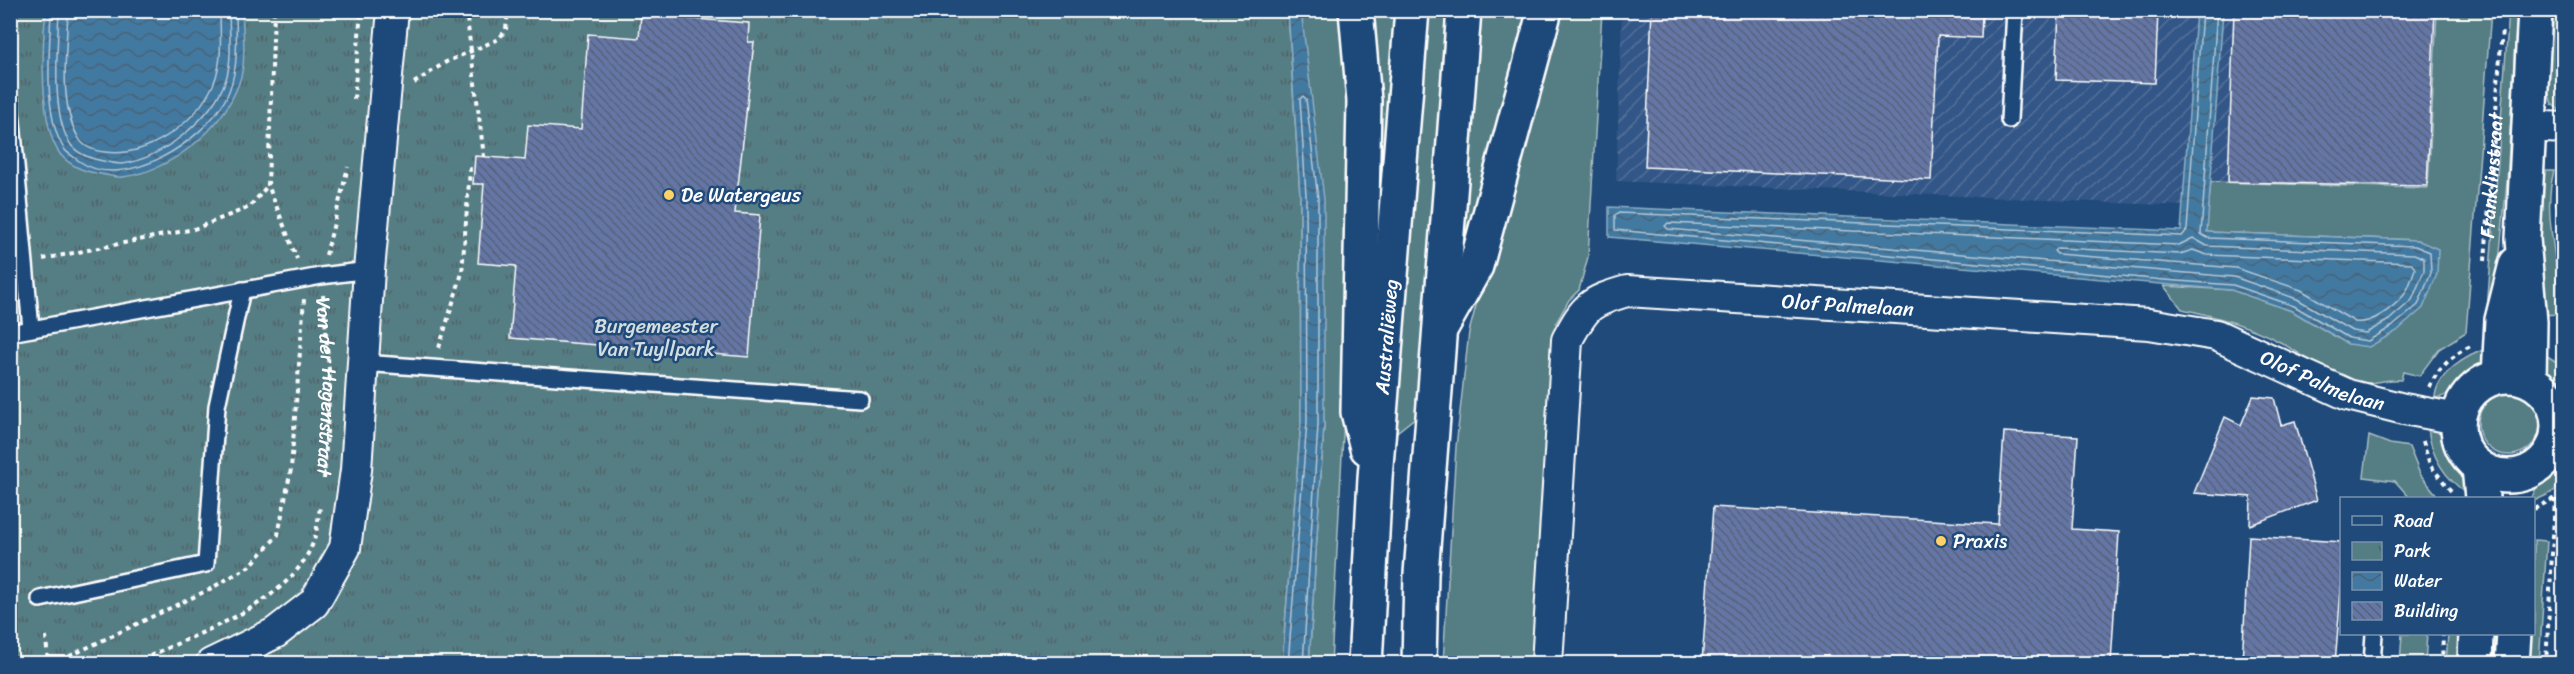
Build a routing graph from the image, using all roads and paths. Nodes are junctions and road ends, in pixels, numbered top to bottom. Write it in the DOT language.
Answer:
graph roads {
  1 [pos="274,10"];
  2 [pos="361,10"];
  3 [pos="393,10"];
  4 [pos="466,10"];
  5 [pos="508,10"];
  6 [pos="1356,10"];
  7 [pos="1412,10"];
  8 [pos="1464,10"];
  9 [pos="1545,10"];
  10 [pos="2015,10"];
  11 [pos="2535,10"];
  12 [pos="2502,22"];
  13 [pos="472,52"];
  14 [pos="414,83"];
  15 [pos="10,100"];
  16 [pos="354,104"];
  17 [pos="2009,120"];
  18 [pos="2528,126"];
  19 [pos="2564,128"];
  20 [pos="484,157"];
  21 [pos="349,162"];
  22 [pos="474,169"];
  23 [pos="2564,170"];
  24 [pos="268,185"];
  25 [pos="2556,188"];
  26 [pos="2557,197"];
  27 [pos="2564,255"];
  28 [pos="26,262"];
  29 [pos="2484,265"];
  30 [pos="369,270"];
  31 [pos="321,276"];
  32 [pos="304,279"];
  33 [pos="242,290"];
  34 [pos="31,328"];
  35 [pos="1438,332"];
  36 [pos="10,333"];
  37 [pos="363,363"];
  38 [pos="432,369"];
  39 [pos="2514,378"];
  40 [pos="860,399"];
  41 [pos="2458,418"];
  42 [pos="2561,427"];
  43 [pos="1375,477"];
  44 [pos="324,481"];
  45 [pos="2480,483"];
  46 [pos="2536,490"];
  47 [pos="2564,493"];
  48 [pos="321,502"];
  49 [pos="40,599"];
  50 [pos="2374,635"];
  51 [pos="2443,635"];
  52 [pos="2476,635"];
  53 [pos="2514,635"];
  54 [pos="46,636"];
  55 [pos="48,663"];
  56 [pos="134,663"];
  57 [pos="211,663"];
  58 [pos="1365,663"];
  59 [pos="1419,663"];
  60 [pos="1547,663"];
  61 [pos="2372,663"];
  62 [pos="2442,663"];
  63 [pos="2475,663"];
  64 [pos="2512,663"];
  65 [pos="2546,663"];
  1 -- 24 [label="path"];
  2 -- 16 [label="path"];
  3 -- 30 [label="street, Van der Hagenstraat"];
  4 -- 13 [label="path"];
  5 -- 13 [label="path"];
  6 -- 43 [label="main road"];
  7 -- 43 [label="main road, Australiëweg"];
  8 -- 35 [label="main road"];
  9 -- 35 [label="main road"];
  10 -- 17 [label="lane"];
  11 -- 18 [label="main road, Franklinstraat"];
  12 -- 29 [label="path, Franklinstraat"];
  13 -- 14 [label="path"];
  13 -- 20 [label="path"];
  15 -- 28 [label="lane"];
  18 -- 19 [label="street"];
  18 -- 39 [label="main road, Franklinstraat"];
  21 -- 31 [label="path, Van der Hagenstraat"];
  22 -- 38 [label="path"];
  23 -- 25 [label="path"];
  24 -- 28 [label="path"];
  24 -- 32 [label="path"];
  26 -- 27 [label="path"];
  28 -- 34 [label="lane"];
  30 -- 31 [label="lane"];
  30 -- 37 [label="street, Van der Hagenstraat"];
  31 -- 32 [label="lane"];
  31 -- 44 [label="path, Van der Hagenstraat"];
  32 -- 33 [label="lane"];
  33 -- 34 [label="lane"];
  33 -- 49 [label="lane"];
  34 -- 36 [label="lane"];
  35 -- 59 [label="main road"];
  37 -- 38 [label="lane"];
  37 -- 57 [label="street, Van der Hagenstraat"];
  38 -- 40 [label="lane"];
  39 -- 41 [label="main road"];
  39 -- 42 [label="main road"];
  41 -- 45 [label="main road"];
  41 -- 60 [label="street, Olof Palmelaan"];
  42 -- 46 [label="main road"];
  43 -- 58 [label="main road, Australiëweg"];
  45 -- 46 [label="main road"];
  46 -- 47 [label="path"];
  46 -- 65 [label="path"];
  48 -- 56 [label="path, Van der Hagenstraat"];
  50 -- 61 [label="lane"];
  51 -- 62 [label="path"];
  52 -- 63 [label="main road"];
  53 -- 64 [label="main road"];
  54 -- 55 [label="path"];
}
